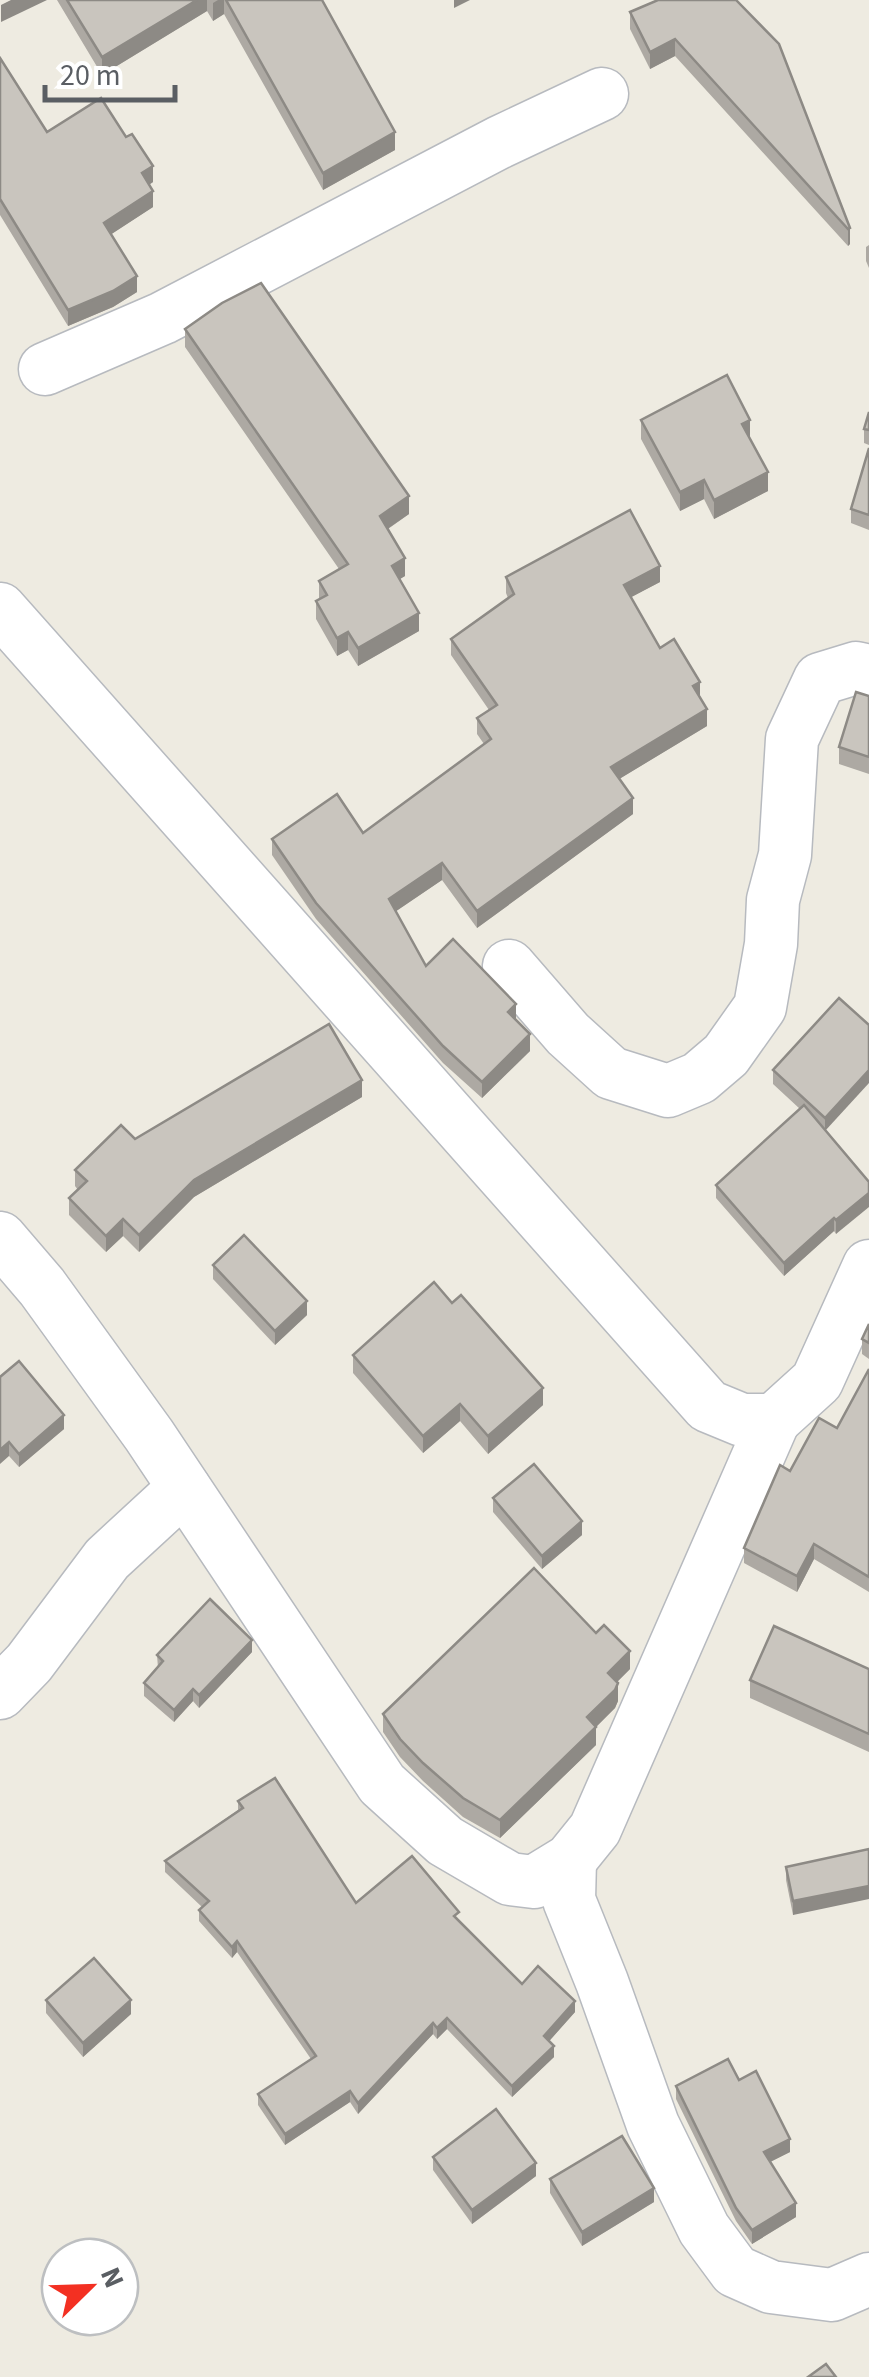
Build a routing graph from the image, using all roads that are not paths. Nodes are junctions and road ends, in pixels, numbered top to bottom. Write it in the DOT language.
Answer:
graph roads {
  1 [pos="602,94"];
  2 [pos="45,369"];
  3 [pos="0,609"];
  4 [pos="869,672"];
  5 [pos="509,966"];
  6 [pos="0,1238"];
  7 [pos="869,1266"];
  8 [pos="774,1420"];
  9 [pos="184,1488"];
  10 [pos="0,1693"];
  11 [pos="570,1860"];
  12 [pos="869,2279"];
  1 -- 2 [label="street"];
  3 -- 8 [label="street"];
  4 -- 5 [label="street"];
  6 -- 9 [label="street"];
  7 -- 8 [label="street"];
  8 -- 11 [label="street"];
  9 -- 10 [label="street"];
  9 -- 11 [label="street"];
  11 -- 12 [label="street"];
}
